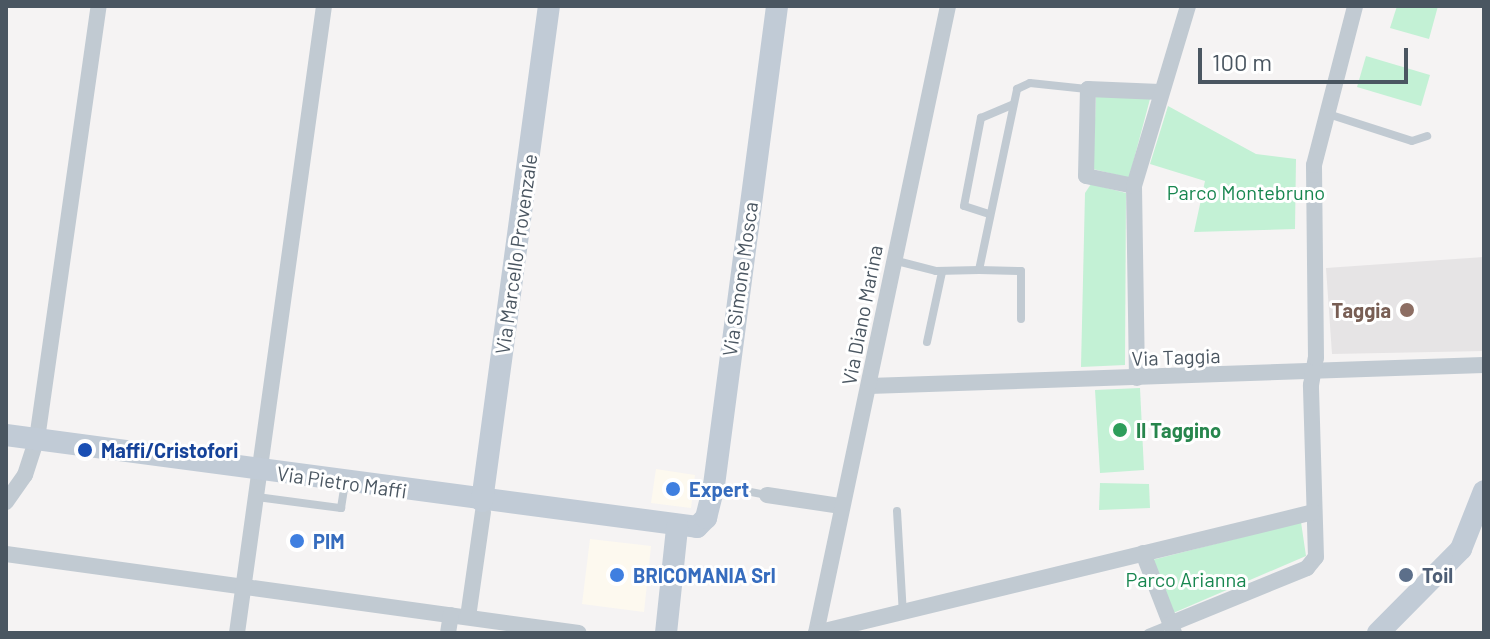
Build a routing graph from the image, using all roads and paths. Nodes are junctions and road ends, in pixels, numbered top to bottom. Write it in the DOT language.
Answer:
graph roads {
  1 [pos="99,6"];
  2 [pos="324,6"];
  3 [pos="549,6"];
  4 [pos="777,6"];
  5 [pos="948,6"];
  6 [pos="1188,6"];
  7 [pos="1355,6"];
  8 [pos="1088,89"];
  9 [pos="1160,92"];
  10 [pos="1012,105"];
  11 [pos="1324,113"];
  12 [pos="1427,136"];
  13 [pos="1134,186"];
  14 [pos="989,214"];
  15 [pos="893,260"];
  16 [pos="979,270"];
  17 [pos="942,272"];
  18 [pos="1021,319"];
  19 [pos="927,342"];
  20 [pos="1484,365"];
  21 [pos="1314,370"];
  22 [pos="1137,378"];
  23 [pos="869,386"];
  24 [pos="6,435"];
  25 [pos="37,439"];
  26 [pos="259,470"];
  27 [pos="345,482"];
  28 [pos="714,485"];
  29 [pos="1484,491"];
  30 [pos="767,495"];
  31 [pos="257,497"];
  32 [pos="6,502"];
  33 [pos="841,506"];
  34 [pos="483,507"];
  35 [pos="897,511"];
  36 [pos="1314,512"];
  37 [pos="677,528"];
  38 [pos="1478,529"];
  39 [pos="1143,553"];
  40 [pos="6,554"];
  41 [pos="244,587"];
  42 [pos="903,614"];
  43 [pos="460,616"];
  44 [pos="1172,628"];
  45 [pos="237,633"];
  46 [pos="448,633"];
  47 [pos="579,633"];
  48 [pos="666,633"];
  49 [pos="816,633"];
  50 [pos="1148,633"];
  51 [pos="1378,633"];
  1 -- 25 [label="street"];
  2 -- 26 [label="street"];
  3 -- 34 [label="street, Via Marcello Provenzale"];
  4 -- 28 [label="street, Via Simone Mosca"];
  5 -- 15 [label="street, Via Diano Marina"];
  6 -- 9 [label="street"];
  7 -- 11 [label="street"];
  8 -- 9 [label="street"];
  8 -- 10 [label="lane"];
  8 -- 13 [label="street"];
  9 -- 13 [label="street"];
  10 -- 14 [label="lane"];
  10 -- 14 [label="lane"];
  11 -- 12 [label="lane"];
  11 -- 21 [label="street"];
  13 -- 22 [label="street"];
  14 -- 16 [label="lane"];
  15 -- 17 [label="lane"];
  15 -- 23 [label="street, Via Diano Marina"];
  16 -- 17 [label="lane"];
  16 -- 18 [label="lane"];
  17 -- 19 [label="lane"];
  20 -- 21 [label="street, Via Taggia"];
  21 -- 22 [label="street, Via Taggia"];
  21 -- 36 [label="street"];
  22 -- 23 [label="street, Via Taggia"];
  23 -- 33 [label="street, Via Diano Marina"];
  24 -- 25 [label="street, Via Pietro Maffi"];
  25 -- 26 [label="street, Via Pietro Maffi"];
  25 -- 32 [label="street"];
  26 -- 27 [label="street, Via Pietro Maffi"];
  26 -- 31 [label="street"];
  27 -- 31 [label="lane"];
  27 -- 34 [label="street, Via Pietro Maffi"];
  28 -- 30 [label="lane"];
  28 -- 37 [label="street, Via Simone Mosca"];
  29 -- 38 [label="street"];
  30 -- 33 [label="street"];
  31 -- 41 [label="street"];
  33 -- 49 [label="street, Via Diano Marina"];
  34 -- 37 [label="street, Via Pietro Maffi"];
  34 -- 43 [label="street"];
  35 -- 42 [label="lane"];
  36 -- 39 [label="street"];
  36 -- 44 [label="street"];
  37 -- 48 [label="street"];
  38 -- 51 [label="street"];
  39 -- 42 [label="street"];
  39 -- 44 [label="street"];
  40 -- 41 [label="street"];
  41 -- 43 [label="street"];
  41 -- 45 [label="street"];
  42 -- 49 [label="street"];
  43 -- 46 [label="street"];
  43 -- 47 [label="street"];
  44 -- 50 [label="lane"];
}
